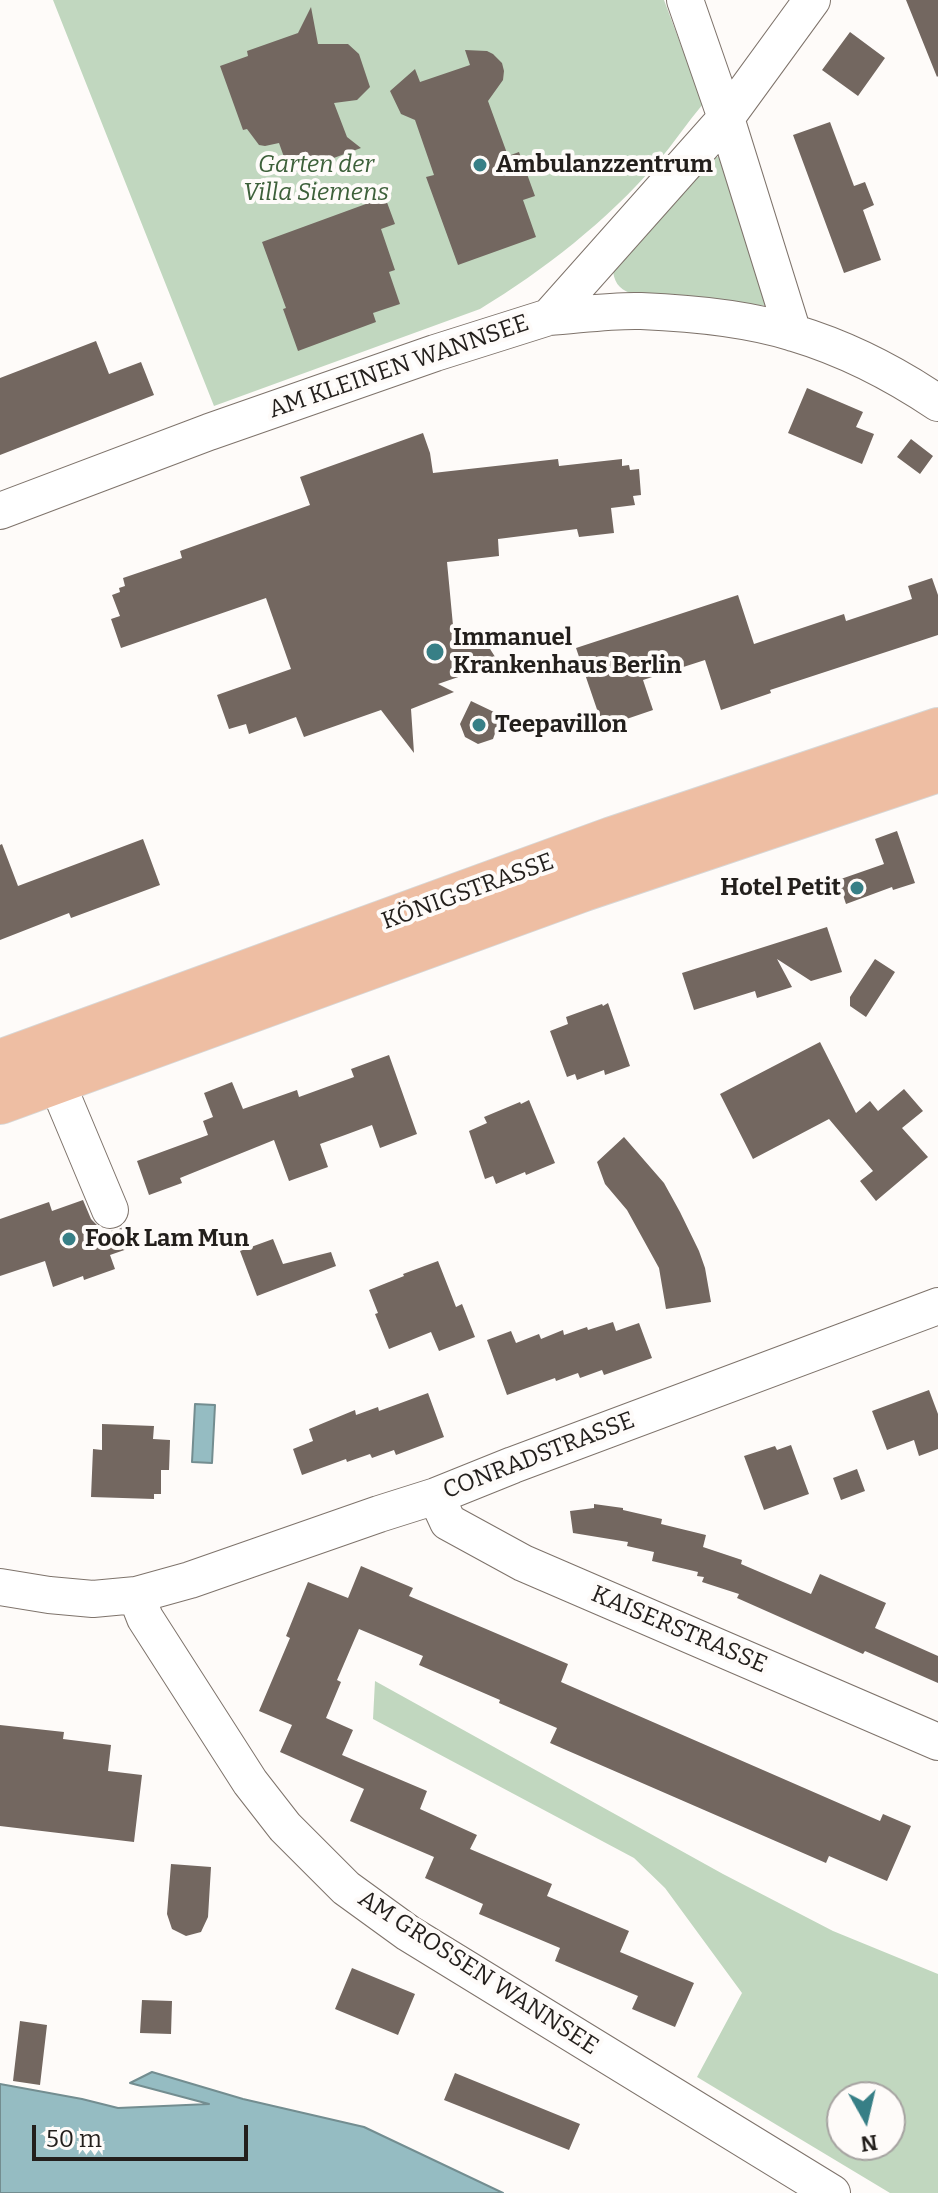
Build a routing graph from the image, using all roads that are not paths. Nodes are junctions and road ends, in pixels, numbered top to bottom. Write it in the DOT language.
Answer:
graph roads {
  1 [pos="685,0"];
  2 [pos="812,0"];
  3 [pos="726,118"];
  4 [pos="549,317"];
  5 [pos="793,333"];
  6 [pos="938,403"];
  7 [pos="0,511"];
  8 [pos="938,730"];
  9 [pos="938,770"];
  10 [pos="598,864"];
  11 [pos="0,1062"];
  12 [pos="56,1081"];
  13 [pos="0,1102"];
  14 [pos="110,1210"];
  15 [pos="938,1306"];
  16 [pos="436,1496"];
  17 [pos="0,1587"];
  18 [pos="136,1595"];
  19 [pos="938,1742"];
  20 [pos="832,2193"];
  1 -- 3 [label="street"];
  2 -- 3 [label="street, AM KLEINEN WANNSEE"];
  3 -- 4 [label="street, AM KLEINEN WANNSEE"];
  3 -- 5 [label="street"];
  4 -- 5 [label="street"];
  4 -- 7 [label="street, AM KLEINEN WANNSEE"];
  5 -- 6 [label="street"];
  8 -- 10 [label="main road, KÖNIGSTRASSE"];
  9 -- 10 [label="main road, KÖNIGSTRASSE"];
  10 -- 11 [label="main road, KÖNIGSTRASSE"];
  10 -- 12 [label="main road, KÖNIGSTRASSE"];
  12 -- 13 [label="main road, KÖNIGSTRASSE"];
  12 -- 14 [label="street"];
  15 -- 16 [label="street, CONRADSTRASSE"];
  16 -- 18 [label="street, CONRADSTRASSE"];
  16 -- 19 [label="street, KAISERSTRASSE"];
  17 -- 18 [label="street"];
  18 -- 20 [label="street, AM GROSSEN WANNSEE"];
}
